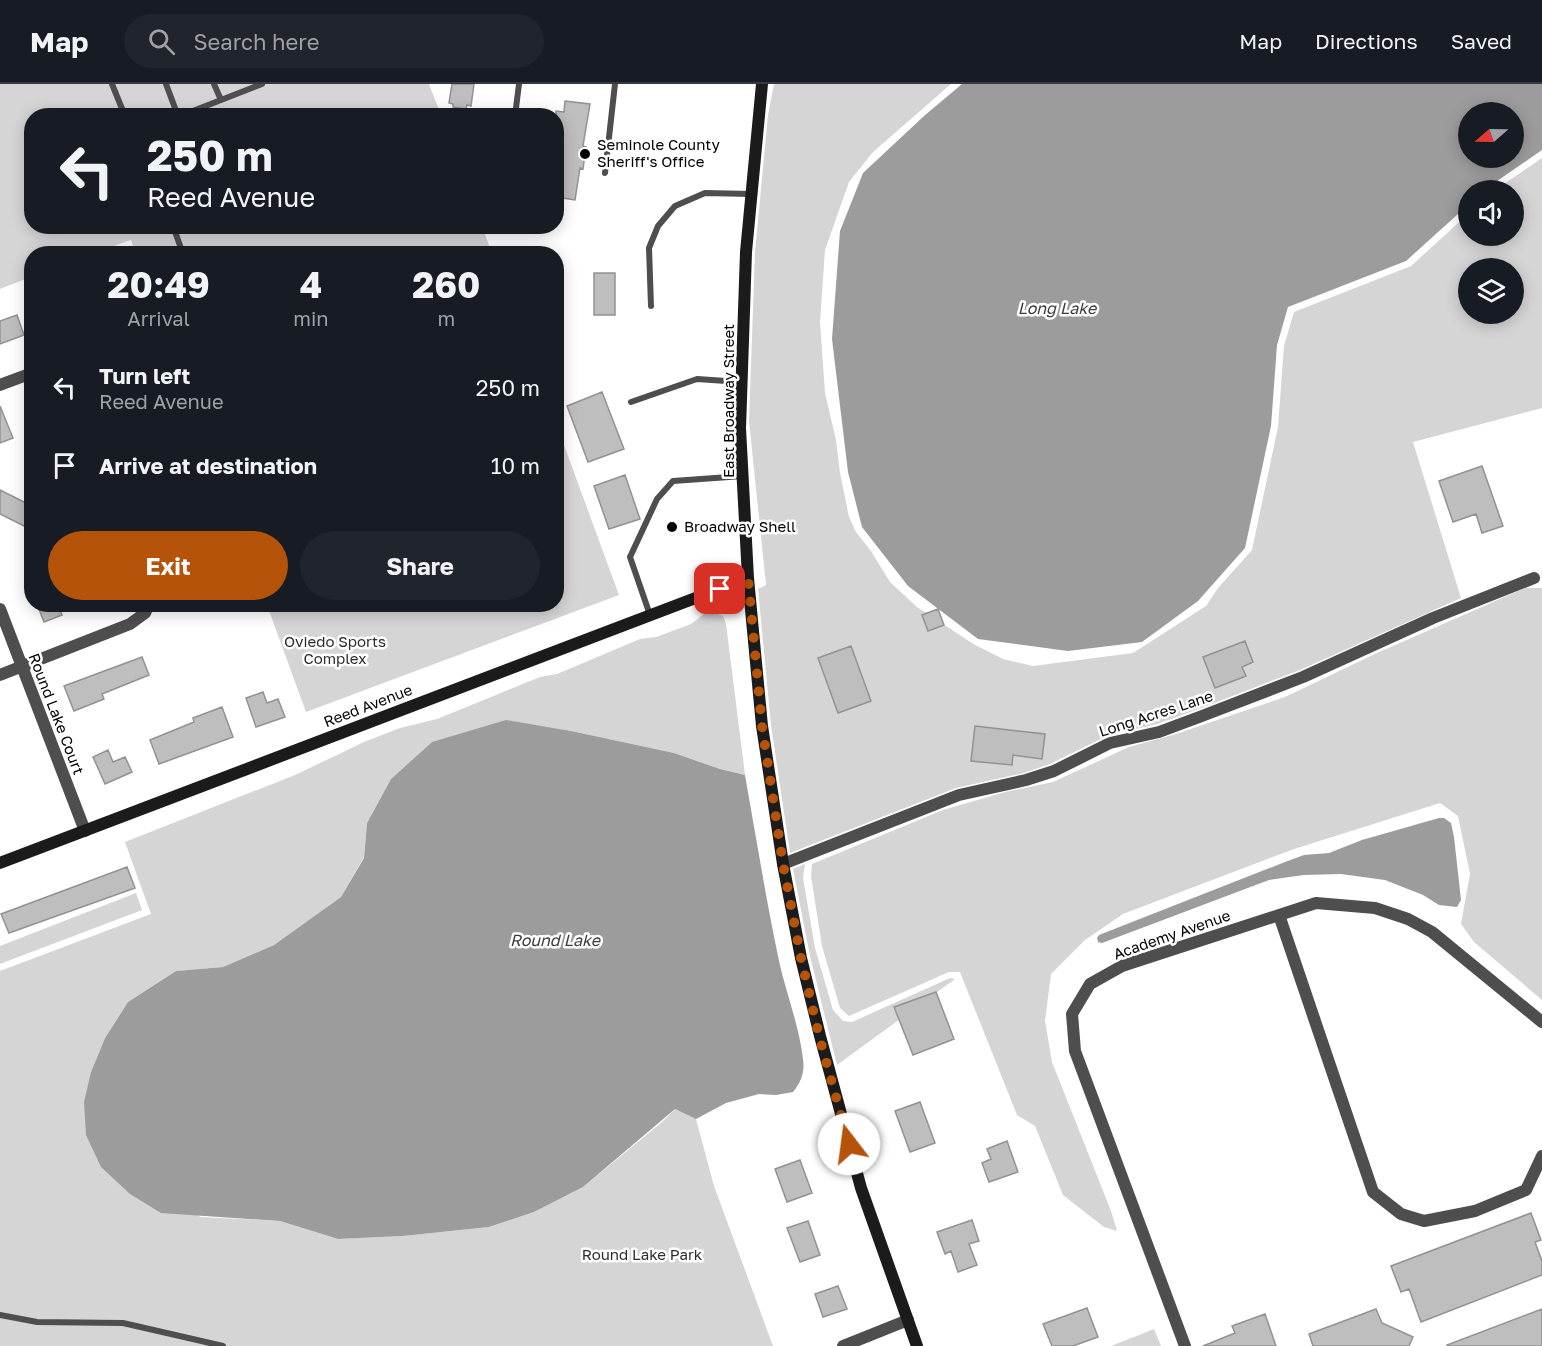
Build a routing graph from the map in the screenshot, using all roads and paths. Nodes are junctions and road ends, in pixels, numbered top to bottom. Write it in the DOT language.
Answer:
graph roads {
  1 [pos="112,84"];
  2 [pos="166,84"];
  3 [pos="214,84"];
  4 [pos="261,84"];
  5 [pos="519,84"];
  6 [pos="615,84"];
  7 [pos="762,84"];
  8 [pos="221,100"];
  9 [pos="122,108"];
  10 [pos="176,108"];
  11 [pos="200,108"];
  12 [pos="516,108"];
  13 [pos="605,173"];
  14 [pos="752,194"];
  15 [pos="651,306"];
  16 [pos="24,376"];
  17 [pos="742,382"];
  18 [pos="0,385"];
  19 [pos="631,402"];
  20 [pos="743,476"];
  21 [pos="748,578"];
  22 [pos="1534,578"];
  23 [pos="0,609"];
  24 [pos="145,612"];
  25 [pos="650,615"];
  26 [pos="22,666"];
  27 [pos="0,675"];
  28 [pos="85,831"];
  29 [pos="0,863"];
  30 [pos="783,864"];
  31 [pos="1279,915"];
  32 [pos="1542,1022"];
  33 [pos="1542,1156"];
  34 [pos="0,1315"];
  35 [pos="908,1320"];
  36 [pos="223,1346"];
  37 [pos="843,1346"];
  38 [pos="917,1346"];
  39 [pos="1185,1346"];
  1 -- 9 [label="lane"];
  2 -- 10 [label="lane"];
  3 -- 8 [label="lane"];
  4 -- 8 [label="lane"];
  5 -- 12 [label="lane"];
  6 -- 13 [label="lane"];
  7 -- 14 [label="main road, East Broadway Street"];
  8 -- 11 [label="lane"];
  14 -- 15 [label="lane"];
  14 -- 17 [label="main road, East Broadway Street"];
  16 -- 18 [label="street"];
  17 -- 19 [label="lane"];
  17 -- 20 [label="main road, East Broadway Street"];
  20 -- 21 [label="main road, East Broadway Street"];
  20 -- 25 [label="lane"];
  21 -- 25 [label="main road, Reed Avenue"];
  21 -- 30 [label="main road, East Broadway Street"];
  22 -- 30 [label="street, Long Acres Lane"];
  23 -- 26 [label="street, Round Lake Court"];
  24 -- 26 [label="street"];
  25 -- 28 [label="main road, Reed Avenue"];
  26 -- 27 [label="street"];
  26 -- 28 [label="street, Round Lake Court"];
  28 -- 29 [label="main road, Reed Avenue"];
  30 -- 35 [label="main road, East Broadway Street"];
  31 -- 32 [label="street, Academy Avenue"];
  31 -- 33 [label="street"];
  31 -- 39 [label="street, Academy Avenue"];
  34 -- 36 [label="lane"];
  35 -- 37 [label="street"];
  35 -- 38 [label="main road, East Broadway Street"];
}
